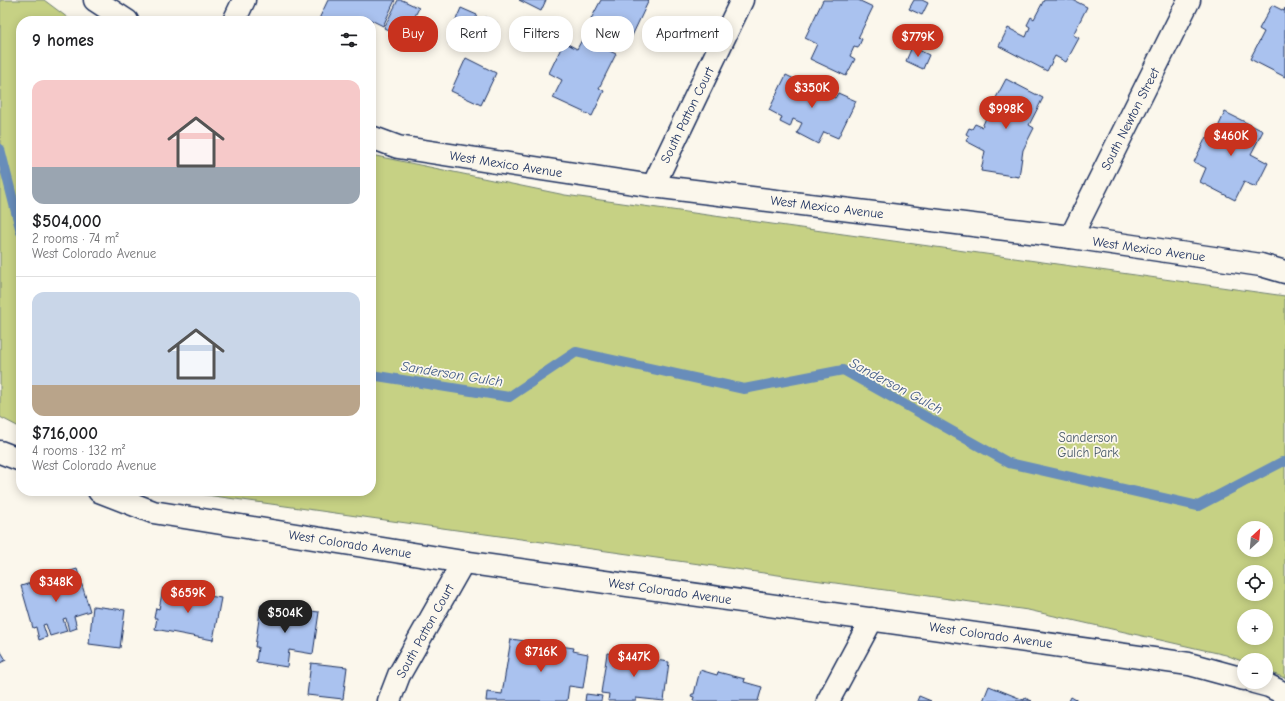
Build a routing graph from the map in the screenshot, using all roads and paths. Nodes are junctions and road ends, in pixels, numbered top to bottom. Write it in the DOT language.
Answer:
graph roads {
  1 [pos="95,0"];
  2 [pos="244,0"];
  3 [pos="742,0"];
  4 [pos="1189,0"];
  5 [pos="119,16"];
  6 [pos="236,16"];
  7 [pos="376,139"];
  8 [pos="653,186"];
  9 [pos="1071,237"];
  10 [pos="1285,272"];
  11 [pos="0,452"];
  12 [pos="16,458"];
  13 [pos="112,496"];
  14 [pos="463,562"];
  15 [pos="872,618"];
  16 [pos="1237,677"];
  17 [pos="389,701"];
  18 [pos="828,701"];
  1 -- 5 [label="street"];
  2 -- 6 [label="street"];
  3 -- 8 [label="street, South Patton Court"];
  4 -- 9 [label="street, South Newton Street"];
  7 -- 8 [label="street, West Mexico Avenue"];
  8 -- 9 [label="street, West Mexico Avenue"];
  9 -- 10 [label="street, West Mexico Avenue"];
  11 -- 12 [label="street"];
  13 -- 14 [label="street, West Colorado Avenue"];
  14 -- 15 [label="street, West Colorado Avenue"];
  14 -- 17 [label="street, South Patton Court"];
  15 -- 16 [label="street, West Colorado Avenue"];
  15 -- 18 [label="street"];
}
